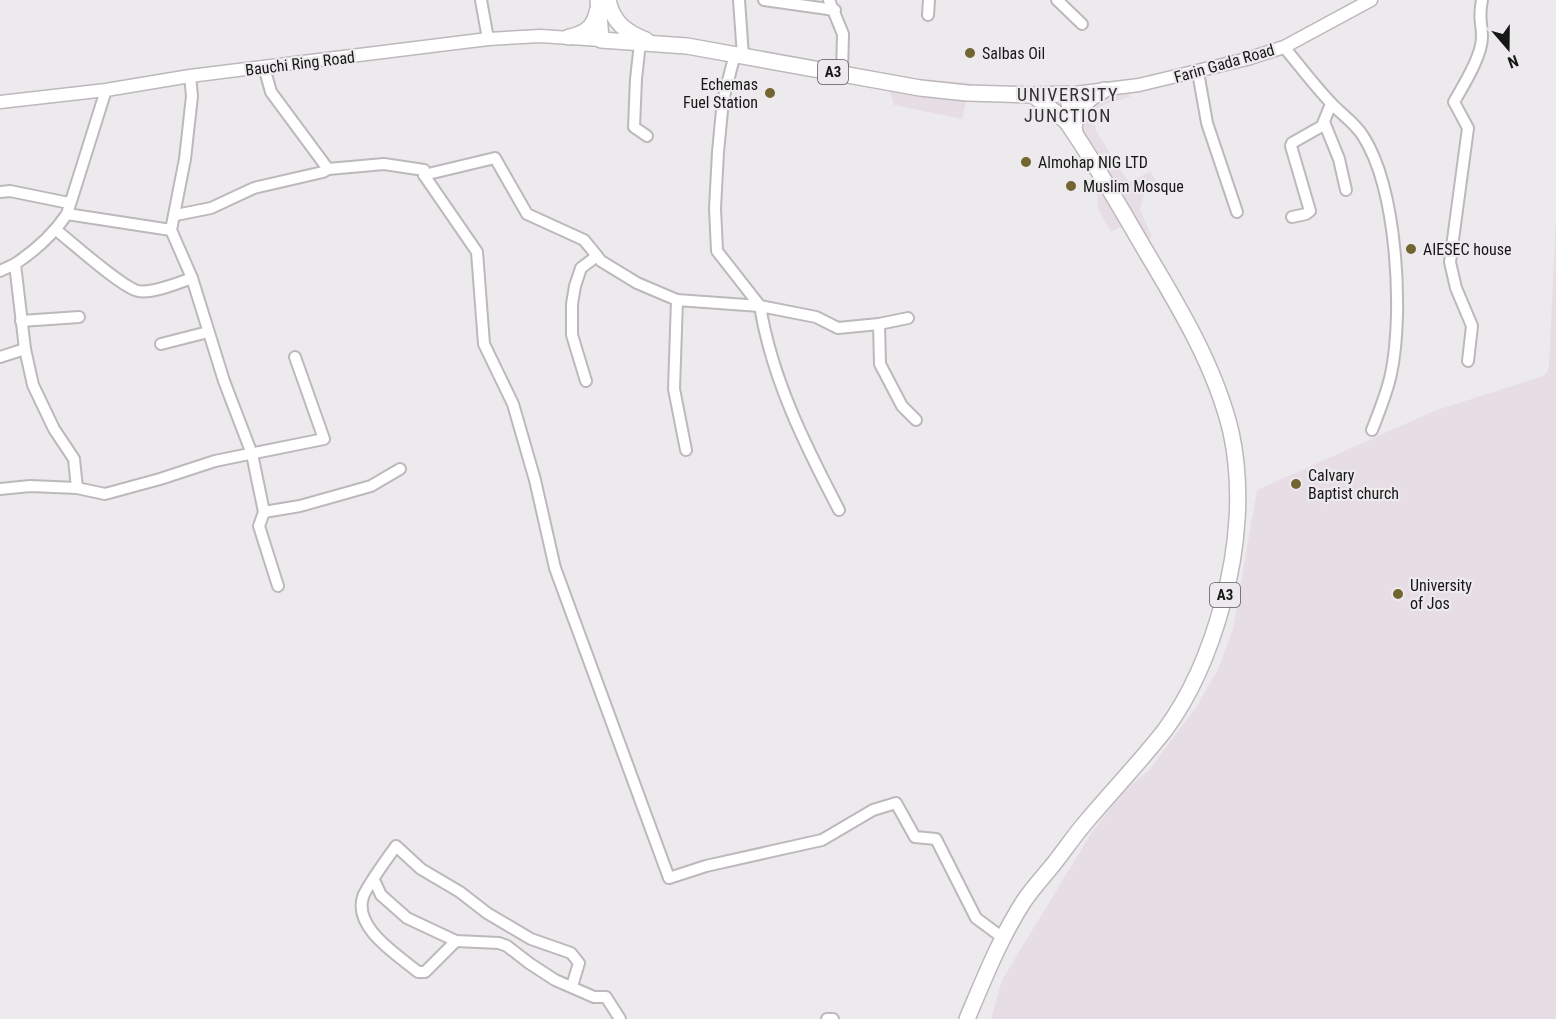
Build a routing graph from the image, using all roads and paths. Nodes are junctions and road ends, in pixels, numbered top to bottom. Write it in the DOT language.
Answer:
graph roads {
  1 [pos="481,0"];
  2 [pos="739,0"];
  3 [pos="764,0"];
  4 [pos="929,0"];
  5 [pos="1057,0"];
  6 [pos="1371,0"];
  7 [pos="1482,0"];
  8 [pos="601,3"];
  9 [pos="832,5"];
  10 [pos="928,15"];
  11 [pos="1082,24"];
  12 [pos="569,37"];
  13 [pos="488,39"];
  14 [pos="601,40"];
  15 [pos="647,44"];
  16 [pos="1284,47"];
  17 [pos="739,55"];
  18 [pos="264,67"];
  19 [pos="1198,72"];
  20 [pos="842,74"];
  21 [pos="190,76"];
  22 [pos="106,90"];
  23 [pos="1104,90"];
  24 [pos="1062,94"];
  25 [pos="1034,95"];
  26 [pos="0,102"];
  27 [pos="1332,104"];
  28 [pos="1324,122"];
  29 [pos="1072,127"];
  30 [pos="647,135"];
  31 [pos="328,169"];
  32 [pos="424,175"];
  33 [pos="1346,190"];
  34 [pos="0,192"];
  35 [pos="68,208"];
  36 [pos="1237,212"];
  37 [pos="176,214"];
  38 [pos="1292,217"];
  39 [pos="56,230"];
  40 [pos="171,230"];
  41 [pos="597,256"];
  42 [pos="15,264"];
  43 [pos="0,272"];
  44 [pos="192,278"];
  45 [pos="677,300"];
  46 [pos="760,306"];
  47 [pos="79,317"];
  48 [pos="908,318"];
  49 [pos="21,321"];
  50 [pos="879,324"];
  51 [pos="208,332"];
  52 [pos="161,344"];
  53 [pos="25,349"];
  54 [pos="0,357"];
  55 [pos="295,357"];
  56 [pos="1468,362"];
  57 [pos="586,381"];
  58 [pos="916,420"];
  59 [pos="1372,430"];
  60 [pos="686,450"];
  61 [pos="252,453"];
  62 [pos="400,469"];
  63 [pos="77,488"];
  64 [pos="0,489"];
  65 [pos="839,510"];
  66 [pos="264,512"];
  67 [pos="278,586"];
  68 [pos="374,880"];
  69 [pos="1003,938"];
  70 [pos="456,940"];
  71 [pos="572,986"];
  72 [pos="620,1019"];
  73 [pos="827,1019"];
  74 [pos="833,1019"];
  75 [pos="967,1019"];
  1 -- 13 [label="street"];
  2 -- 17 [label="street"];
  3 -- 9 [label="street"];
  4 -- 10 [label="street"];
  5 -- 11 [label="street"];
  6 -- 16 [label="main road, Farin Gada Road"];
  7 -- 56 [label="street"];
  8 -- 12 [label="highway"];
  8 -- 14 [label="highway"];
  8 -- 15 [label="highway, A3"];
  9 -- 20 [label="street"];
  12 -- 13 [label="main road, Bauchi Ring Road"];
  12 -- 14 [label="main road, Bauchi Ring Road"];
  13 -- 18 [label="main road, Bauchi Ring Road"];
  14 -- 15 [label="highway, A3"];
  15 -- 17 [label="highway, A3"];
  15 -- 30 [label="street"];
  16 -- 19 [label="main road, Farin Gada Road"];
  16 -- 27 [label="street"];
  17 -- 20 [label="highway, A3"];
  17 -- 46 [label="street"];
  18 -- 21 [label="main road, Bauchi Ring Road"];
  18 -- 31 [label="street"];
  19 -- 23 [label="main road, Farin Gada Road"];
  19 -- 36 [label="street"];
  20 -- 25 [label="highway, A3"];
  21 -- 22 [label="main road, Bauchi Ring Road"];
  21 -- 37 [label="street"];
  22 -- 26 [label="main road, Bauchi Ring Road"];
  22 -- 35 [label="street"];
  23 -- 24 [label="main road, Farin Gada Road"];
  23 -- 29 [label="highway"];
  24 -- 25 [label="highway, A3"];
  24 -- 29 [label="highway, A3"];
  25 -- 29 [label="highway, A3"];
  27 -- 28 [label="street"];
  27 -- 59 [label="street"];
  28 -- 33 [label="street"];
  28 -- 38 [label="street"];
  29 -- 69 [label="highway, A3"];
  31 -- 32 [label="street"];
  31 -- 37 [label="street"];
  32 -- 41 [label="street"];
  32 -- 69 [label="street"];
  34 -- 35 [label="street"];
  35 -- 39 [label="street"];
  35 -- 40 [label="street"];
  37 -- 40 [label="street"];
  39 -- 42 [label="street"];
  39 -- 44 [label="street"];
  40 -- 44 [label="street"];
  41 -- 45 [label="street"];
  41 -- 57 [label="street"];
  42 -- 43 [label="street"];
  42 -- 49 [label="street"];
  44 -- 51 [label="street"];
  45 -- 46 [label="street"];
  45 -- 60 [label="street"];
  46 -- 50 [label="street"];
  46 -- 65 [label="street"];
  47 -- 49 [label="street"];
  48 -- 50 [label="street"];
  49 -- 53 [label="street"];
  50 -- 58 [label="street"];
  51 -- 52 [label="street"];
  51 -- 61 [label="street"];
  53 -- 54 [label="street"];
  53 -- 63 [label="street"];
  55 -- 61 [label="street"];
  61 -- 63 [label="street"];
  61 -- 66 [label="street"];
  62 -- 66 [label="street"];
  63 -- 64 [label="street"];
  66 -- 67 [label="street"];
  68 -- 70 [label="street"];
  68 -- 70 [label="street"];
  68 -- 71 [label="street"];
  69 -- 75 [label="highway, A3"];
  70 -- 71 [label="street"];
  71 -- 72 [label="street"];
  73 -- 74 [label="street"];
}
